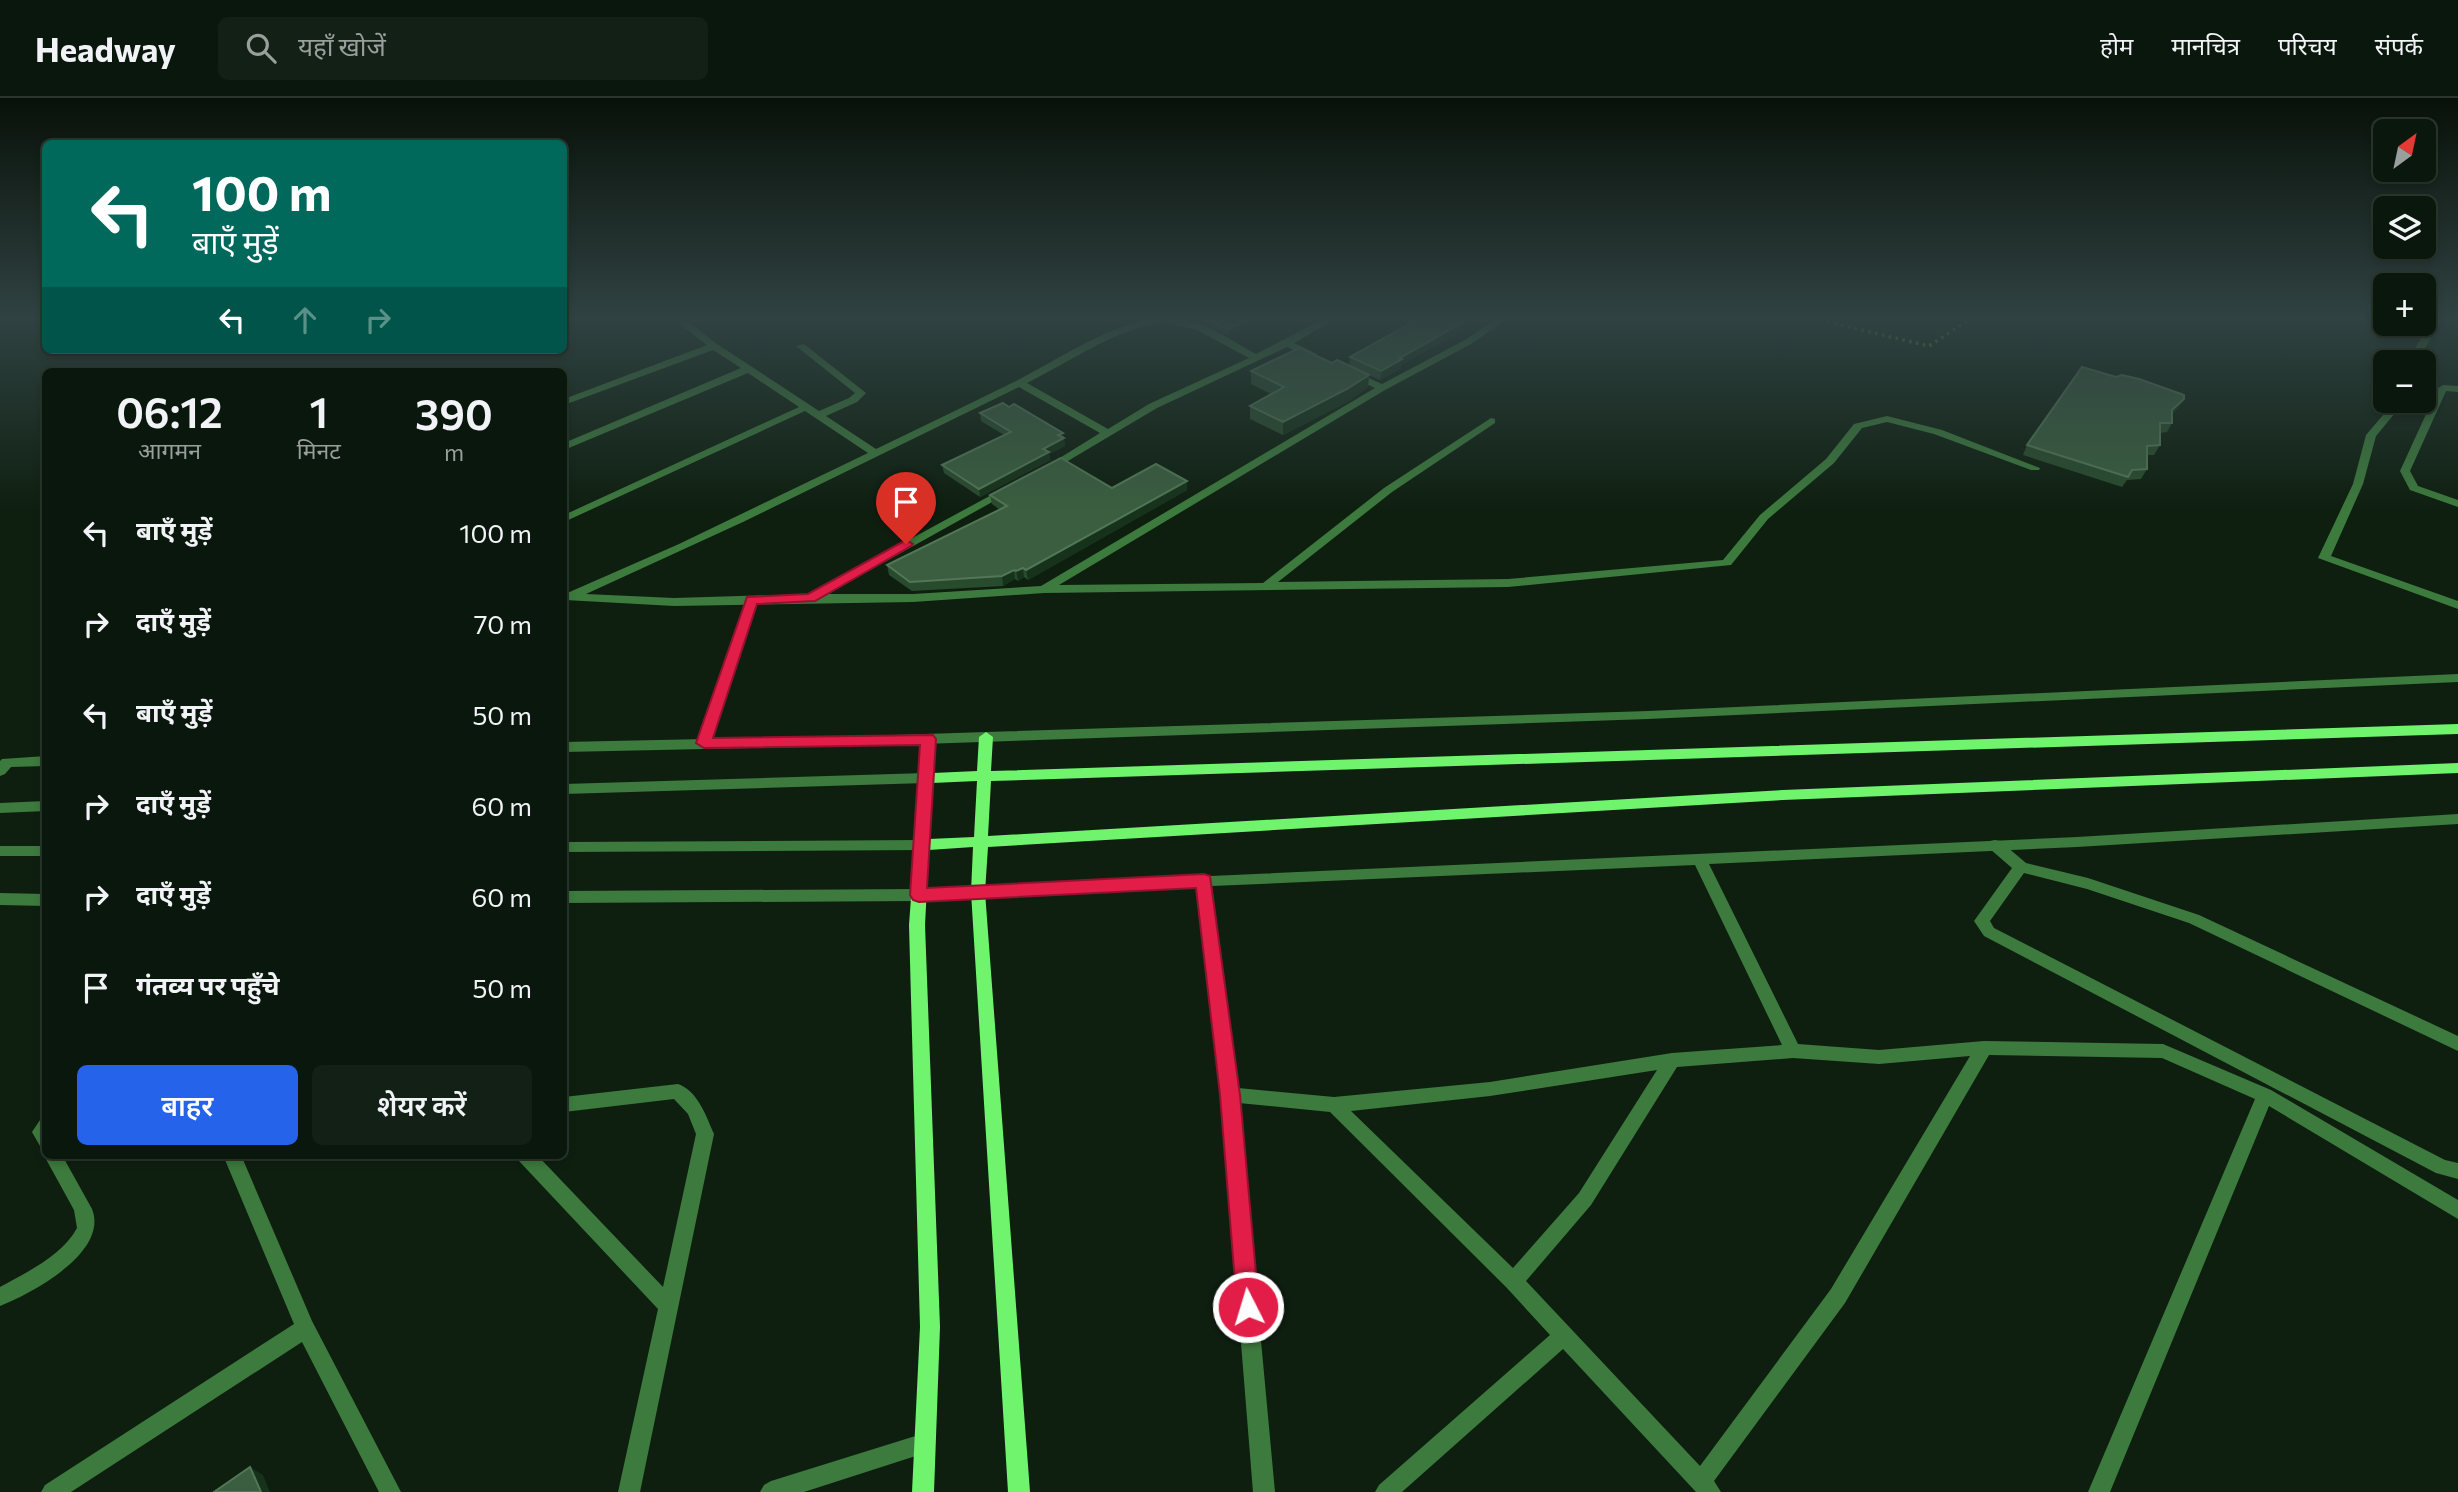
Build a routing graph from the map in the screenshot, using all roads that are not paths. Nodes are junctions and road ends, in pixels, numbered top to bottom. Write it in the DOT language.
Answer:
graph roads {
  1 [pos="617,382"];
  2 [pos="717,382"];
  3 [pos="768,382"];
  4 [pos="847,382"];
  5 [pos="1205,382"];
  6 [pos="1369,382"];
  7 [pos="1393,382"];
  8 [pos="1020,383"];
  9 [pos="1382,388"];
  10 [pos="2458,389"];
  11 [pos="567,401"];
  12 [pos="806,407"];
  13 [pos="2390,413"];
  14 [pos="819,415"];
  15 [pos="1491,421"];
  16 [pos="1108,433"];
  17 [pos="567,446"];
  18 [pos="877,454"];
  19 [pos="2035,468"];
  20 [pos="1030,478"];
  21 [pos="1018,484"];
  22 [pos="2458,504"];
  23 [pos="567,518"];
  24 [pos="1265,587"];
  25 [pos="1044,589"];
  26 [pos="567,596"];
  27 [pos="567,596"];
  28 [pos="811,598"];
  29 [pos="752,600"];
  30 [pos="2458,604"];
  31 [pos="2458,677"];
  32 [pos="2458,729"];
  33 [pos="986,737"];
  34 [pos="928,739"];
  35 [pos="704,743"];
  36 [pos="567,747"];
  37 [pos="42,761"];
  38 [pos="2458,768"];
  39 [pos="0,771"];
  40 [pos="926,778"];
  41 [pos="983,778"];
  42 [pos="567,789"];
  43 [pos="42,806"];
  44 [pos="0,808"];
  45 [pos="2458,819"];
  46 [pos="978,843"];
  47 [pos="922,845"];
  48 [pos="1995,845"];
  49 [pos="567,847"];
  50 [pos="0,851"];
  51 [pos="42,851"];
  52 [pos="1699,858"];
  53 [pos="2021,867"];
  54 [pos="1204,881"];
  55 [pos="978,892"];
  56 [pos="919,895"];
  57 [pos="567,897"];
  58 [pos="0,899"];
  59 [pos="42,900"];
  60 [pos="2458,1044"];
  61 [pos="1983,1048"];
  62 [pos="1793,1051"];
  63 [pos="1672,1060"];
  64 [pos="1230,1095"];
  65 [pos="2265,1095"];
  66 [pos="567,1104"];
  67 [pos="1334,1105"];
  68 [pos="55,1159"];
  69 [pos="234,1159"];
  70 [pos="529,1159"];
  71 [pos="2458,1171"];
  72 [pos="2458,1210"];
  73 [pos="1513,1281"];
  74 [pos="0,1297"];
  75 [pos="668,1306"];
  76 [pos="305,1328"];
  77 [pos="1563,1336"];
  78 [pos="925,1443"];
  79 [pos="1705,1487"];
  80 [pos="52,1492"];
  81 [pos="390,1492"];
  82 [pos="629,1492"];
  83 [pos="771,1492"];
  84 [pos="923,1492"];
  85 [pos="1018,1492"];
  86 [pos="1264,1492"];
  87 [pos="1386,1492"];
  88 [pos="2099,1492"];
  1 -- 11 [label="street"];
  2 -- 17 [label="street"];
  3 -- 12 [label="street"];
  4 -- 14 [label="street"];
  5 -- 16 [label="street"];
  6 -- 9 [label="street"];
  7 -- 9 [label="street"];
  8 -- 16 [label="street"];
  8 -- 18 [label="street"];
  9 -- 25 [label="street"];
  10 -- 22 [label="street"];
  12 -- 14 [label="street"];
  12 -- 23 [label="street"];
  13 -- 30 [label="street"];
  14 -- 18 [label="street"];
  15 -- 24 [label="street"];
  16 -- 20 [label="street"];
  18 -- 26 [label="street"];
  19 -- 24 [label="street"];
  21 -- 28 [label="street"];
  24 -- 25 [label="street"];
  25 -- 28 [label="street"];
  27 -- 29 [label="street"];
  28 -- 29 [label="street"];
  29 -- 35 [label="street"];
  31 -- 33 [label="street"];
  32 -- 41 [label="street"];
  33 -- 34 [label="street"];
  33 -- 41 [label="street"];
  34 -- 35 [label="street"];
  34 -- 40 [label="street"];
  35 -- 36 [label="street"];
  37 -- 39 [label="street"];
  38 -- 46 [label="street"];
  40 -- 41 [label="street"];
  40 -- 42 [label="street"];
  40 -- 47 [label="street"];
  41 -- 46 [label="street"];
  43 -- 44 [label="street"];
  45 -- 48 [label="street"];
  46 -- 47 [label="street"];
  46 -- 55 [label="street"];
  47 -- 49 [label="street"];
  47 -- 56 [label="street"];
  48 -- 52 [label="street"];
  48 -- 53 [label="street"];
  50 -- 51 [label="street"];
  52 -- 54 [label="street"];
  52 -- 62 [label="street"];
  53 -- 60 [label="street"];
  53 -- 71 [label="street"];
  54 -- 55 [label="street"];
  54 -- 64 [label="street"];
  55 -- 56 [label="street"];
  55 -- 85 [label="street"];
  56 -- 57 [label="street"];
  56 -- 78 [label="street"];
  58 -- 59 [label="street"];
  61 -- 62 [label="street"];
  61 -- 65 [label="street"];
  61 -- 79 [label="street"];
  62 -- 63 [label="street"];
  63 -- 67 [label="street"];
  63 -- 73 [label="street"];
  64 -- 67 [label="street"];
  64 -- 86 [label="street"];
  65 -- 72 [label="street"];
  65 -- 88 [label="street"];
  66 -- 75 [label="street"];
  67 -- 73 [label="street"];
  68 -- 74 [label="street"];
  69 -- 76 [label="street"];
  70 -- 75 [label="street"];
  73 -- 77 [label="street"];
  75 -- 82 [label="street"];
  76 -- 80 [label="street"];
  76 -- 81 [label="street"];
  77 -- 79 [label="street"];
  77 -- 87 [label="street"];
  78 -- 83 [label="street"];
  78 -- 84 [label="street"];
}
